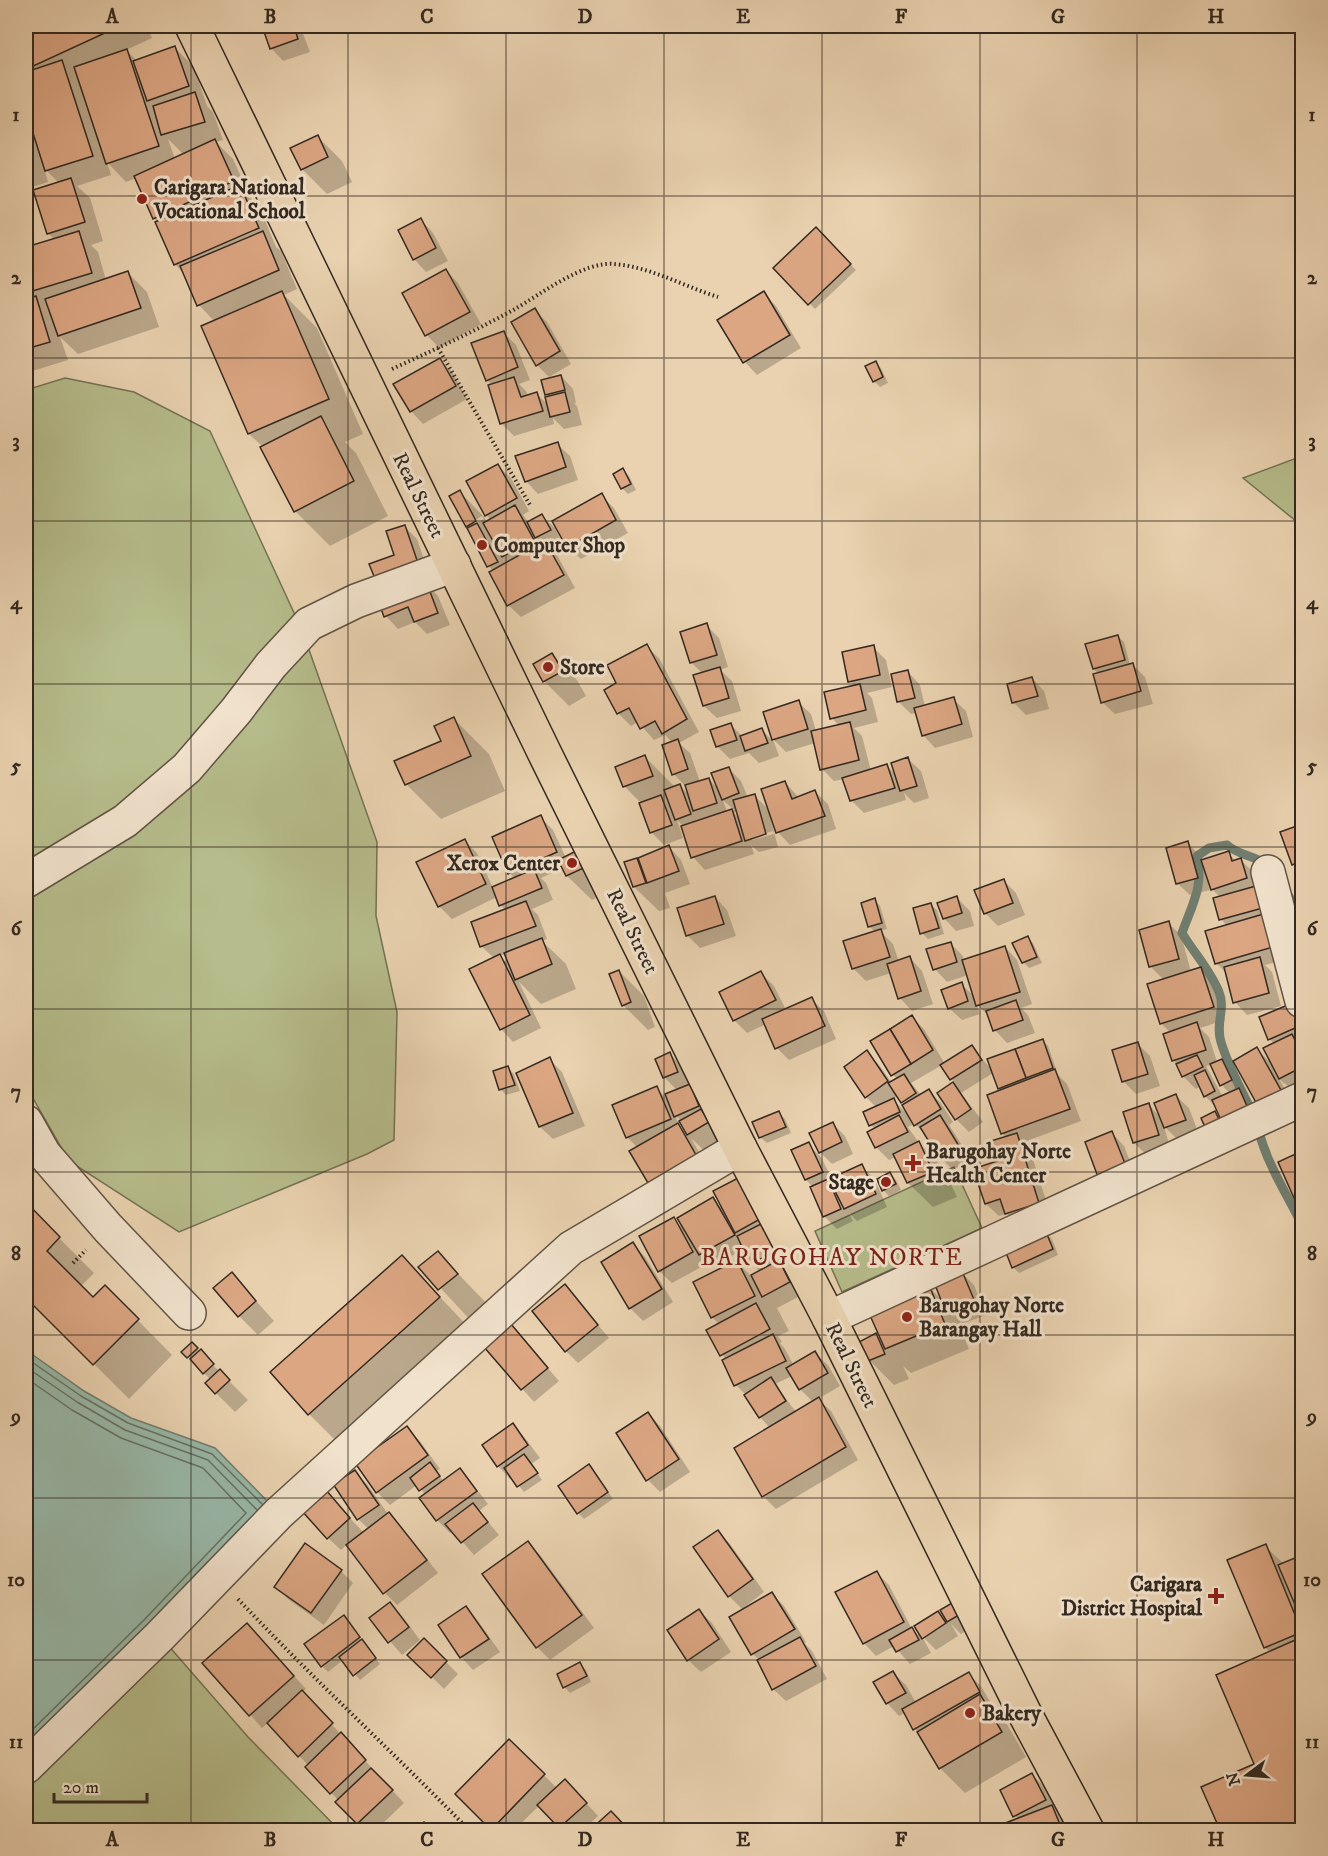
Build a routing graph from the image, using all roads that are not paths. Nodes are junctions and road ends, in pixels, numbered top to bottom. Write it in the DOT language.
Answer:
graph roads {
  1 [pos="192,26"];
  2 [pos="454,565"];
  3 [pos="1268,872"];
  4 [pos="26,881"];
  5 [pos="1302,1000"];
  6 [pos="1302,1099"];
  7 [pos="26,1122"];
  8 [pos="740,1148"];
  9 [pos="189,1313"];
  10 [pos="829,1318"];
  11 [pos="26,1767"];
  12 [pos="1088,1830"];
  1 -- 2 [label="main road, Real Street"];
  2 -- 4 [label="street"];
  2 -- 8 [label="main road, Real Street"];
  3 -- 5 [label="street"];
  6 -- 10 [label="street"];
  7 -- 9 [label="street"];
  8 -- 10 [label="main road, Real Street"];
  8 -- 11 [label="street"];
  10 -- 12 [label="main road, Real Street"];
}
